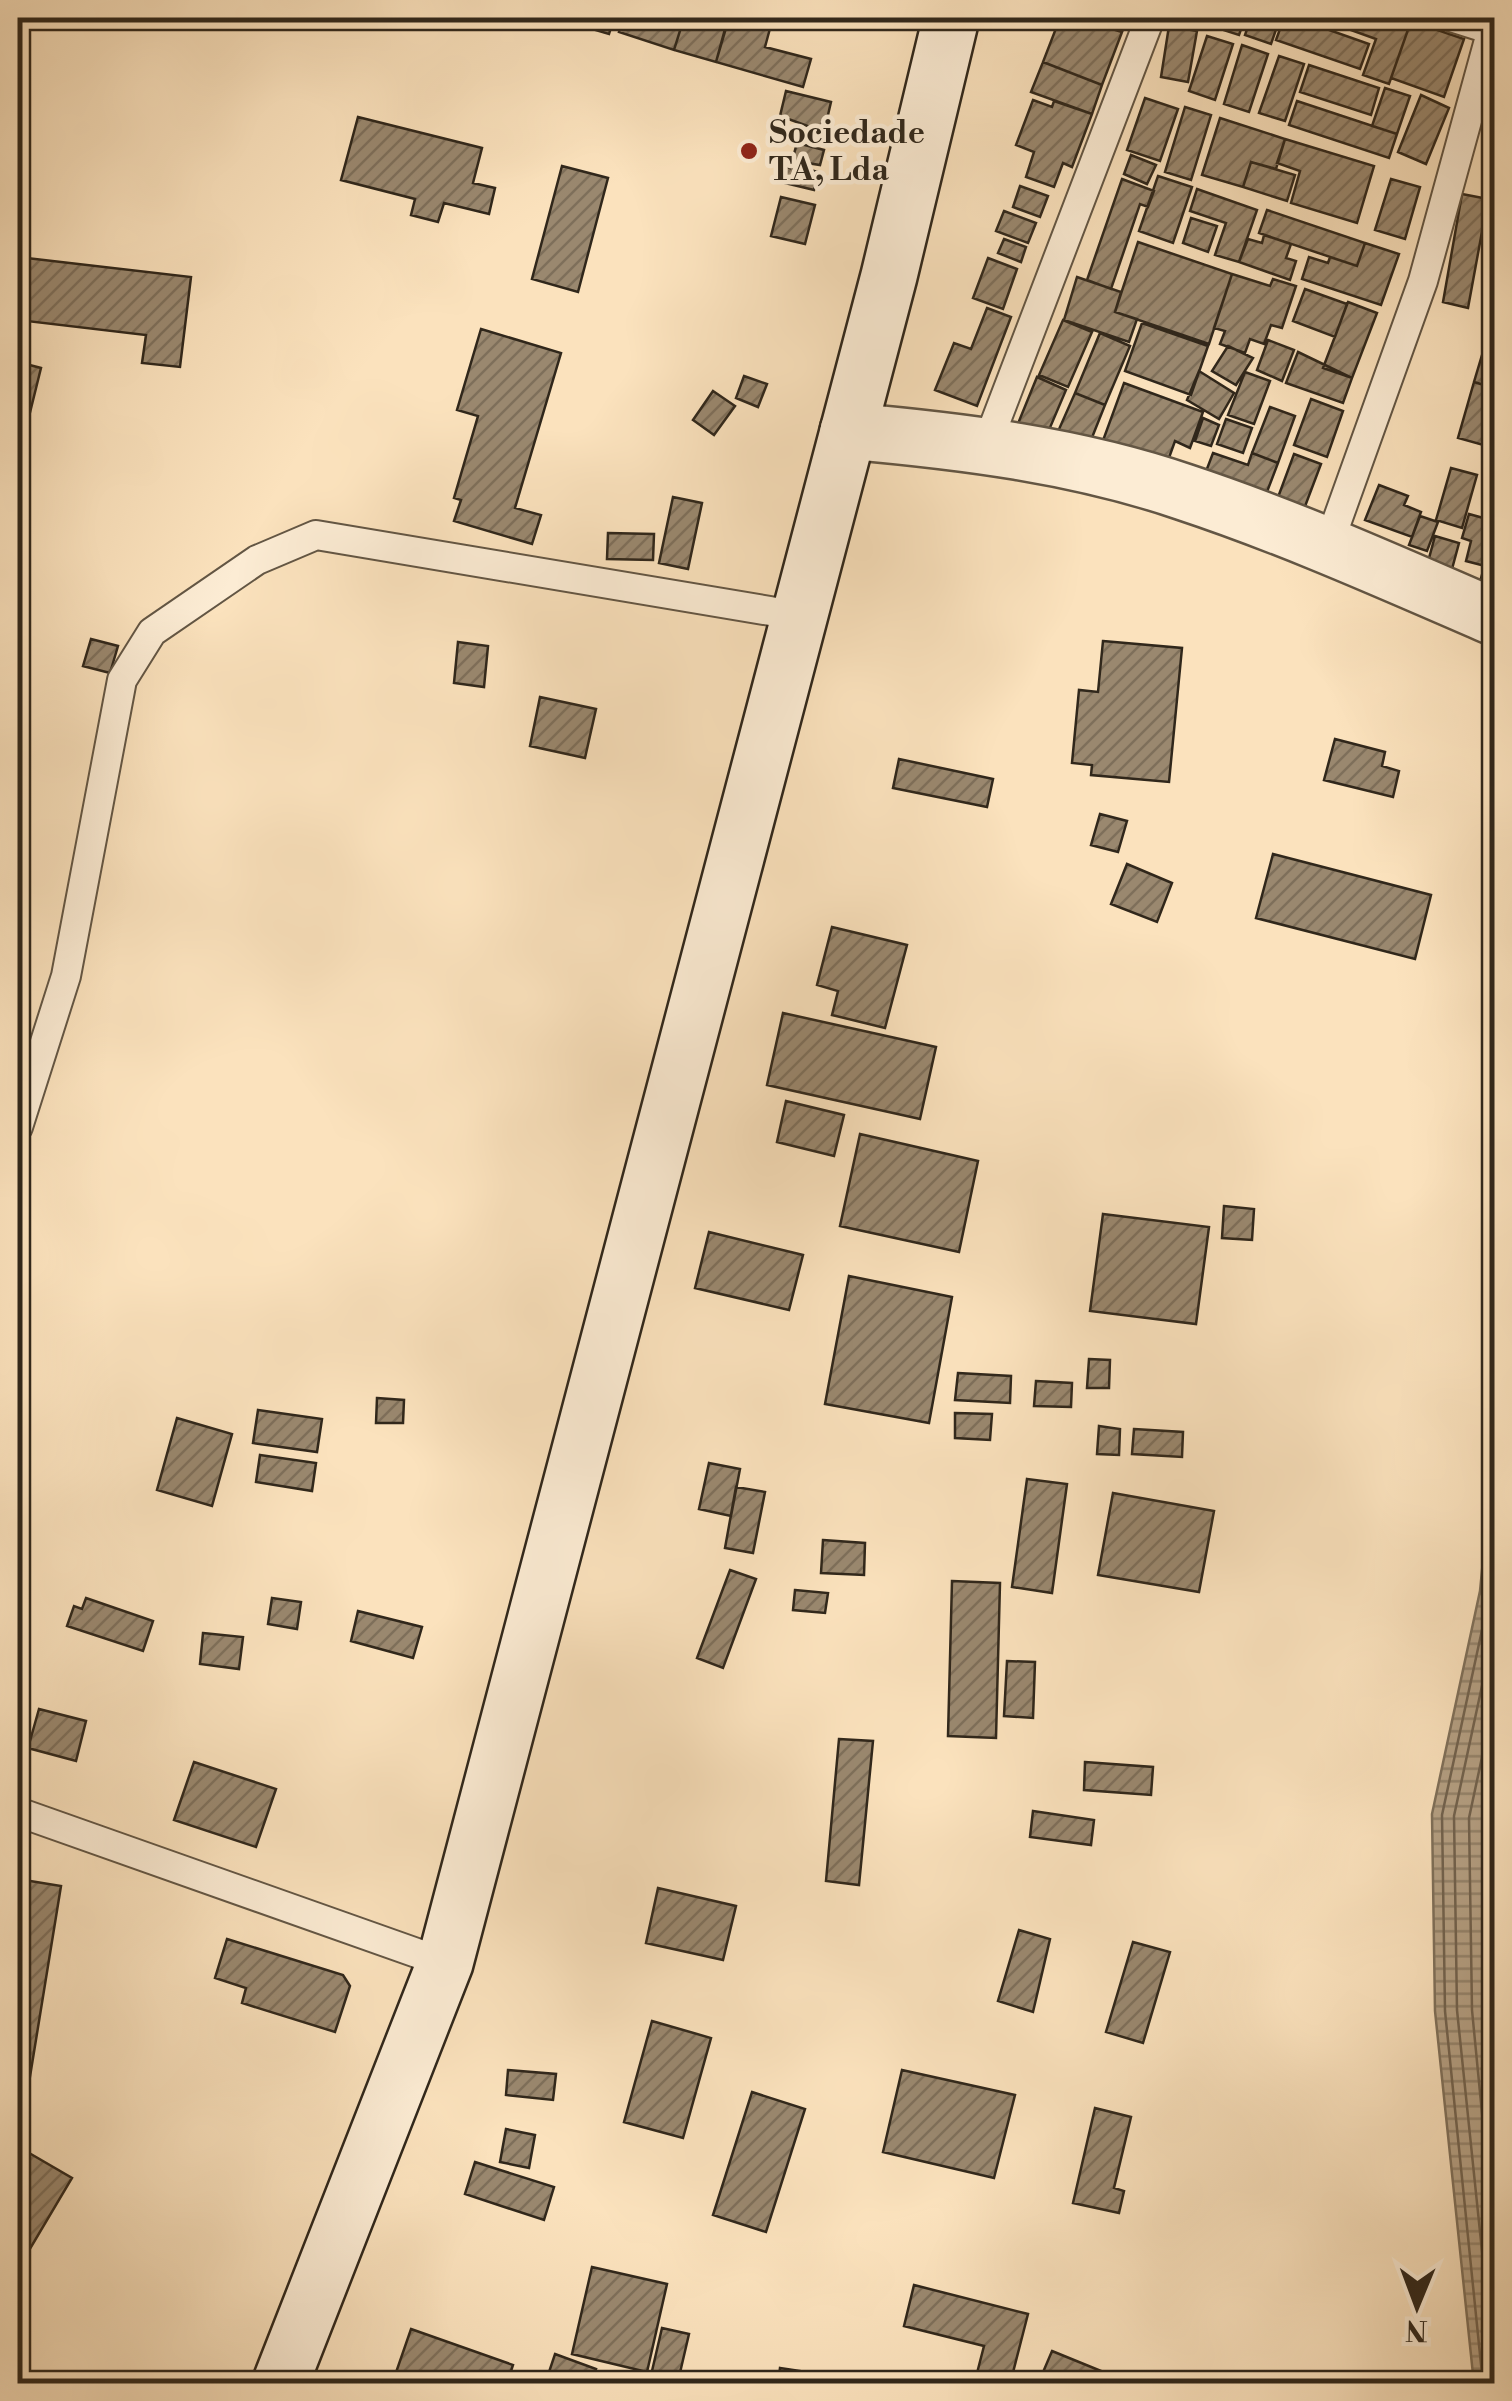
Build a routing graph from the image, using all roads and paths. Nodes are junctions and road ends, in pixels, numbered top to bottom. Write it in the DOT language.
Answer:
graph roads {
  1 [pos="951,18"];
  2 [pos="1150,18"];
  3 [pos="1454,18"];
  4 [pos="1493,26"];
  5 [pos="848,431"];
  6 [pos="987,444"];
  7 [pos="1328,546"];
  8 [pos="800,616"];
  9 [pos="1494,617"];
  10 [pos="18,1128"];
  11 [pos="18,1812"];
  12 [pos="445,1963"];
  13 [pos="280,2384"];
  1 -- 5 [label="main road"];
  2 -- 6 [label="lane"];
  3 -- 4 [label="lane"];
  4 -- 7 [label="lane"];
  5 -- 6 [label="main road"];
  5 -- 8 [label="main road"];
  6 -- 7 [label="main road"];
  7 -- 9 [label="main road"];
  8 -- 10 [label="lane"];
  8 -- 12 [label="main road"];
  11 -- 12 [label="lane"];
  12 -- 13 [label="main road"];
}
